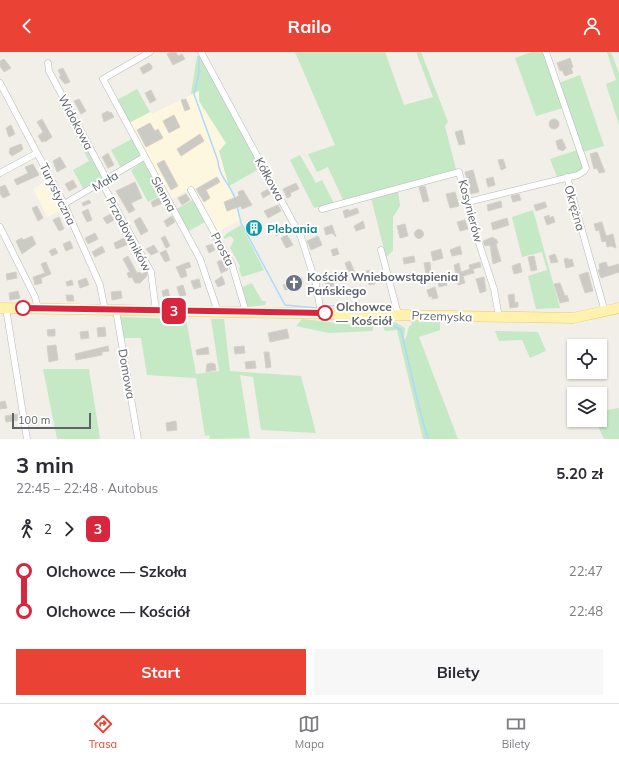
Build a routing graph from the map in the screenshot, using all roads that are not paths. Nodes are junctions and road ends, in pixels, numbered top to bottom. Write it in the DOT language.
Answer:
graph roads {
  1 [pos="150,52"];
  2 [pos="200,52"];
  3 [pos="546,52"];
  4 [pos="48,63"];
  5 [pos="0,83"];
  6 [pos="38,153"];
  7 [pos="144,158"];
  8 [pos="0,173"];
  9 [pos="567,178"];
  10 [pos="105,181"];
  11 [pos="191,190"];
  12 [pos="468,202"];
  13 [pos="64,204"];
  14 [pos="322,209"];
  15 [pos="0,227"];
  16 [pos="381,250"];
  17 [pos="3,308"];
  18 [pos="38,308"];
  19 [pos="619,308"];
  20 [pos="110,310"];
  21 [pos="156,310"];
  22 [pos="218,312"];
  23 [pos="246,312"];
  24 [pos="605,312"];
  25 [pos="321,314"];
  26 [pos="398,314"];
  27 [pos="499,317"];
  28 [pos="27,439"];
  29 [pos="138,439"];
  1 -- 7 [label="street, Sienna"];
  2 -- 25 [label="street, Kółkowa"];
  3 -- 9 [label="street"];
  4 -- 10 [label="street, Widokowa"];
  5 -- 6 [label="street, Turystyczna"];
  6 -- 8 [label="street"];
  6 -- 13 [label="street, Turystyczna"];
  7 -- 10 [label="street, Mała"];
  7 -- 22 [label="street, Sienna"];
  9 -- 12 [label="street, Okrężna"];
  9 -- 24 [label="street, Okrężna"];
  10 -- 13 [label="street, Mała"];
  10 -- 21 [label="street, Przodowników"];
  11 -- 23 [label="street, Prosta"];
  12 -- 14 [label="street, Kosynierów"];
  12 -- 27 [label="street, Kosynierów"];
  13 -- 20 [label="street, Turystyczna"];
  15 -- 18 [label="street"];
  16 -- 26 [label="street"];
  17 -- 18 [label="main road, Przemyska"];
  17 -- 28 [label="street"];
  18 -- 20 [label="main road, Przemyska"];
  19 -- 24 [label="main road, Przemyska"];
  20 -- 21 [label="main road, Przemyska"];
  20 -- 29 [label="street, Domowa"];
  21 -- 22 [label="main road, Przemyska"];
  22 -- 23 [label="main road, Przemyska"];
  23 -- 25 [label="main road, Przemyska"];
  24 -- 27 [label="main road, Przemyska"];
  25 -- 26 [label="main road, Przemyska"];
  26 -- 27 [label="main road, Przemyska"];
}
